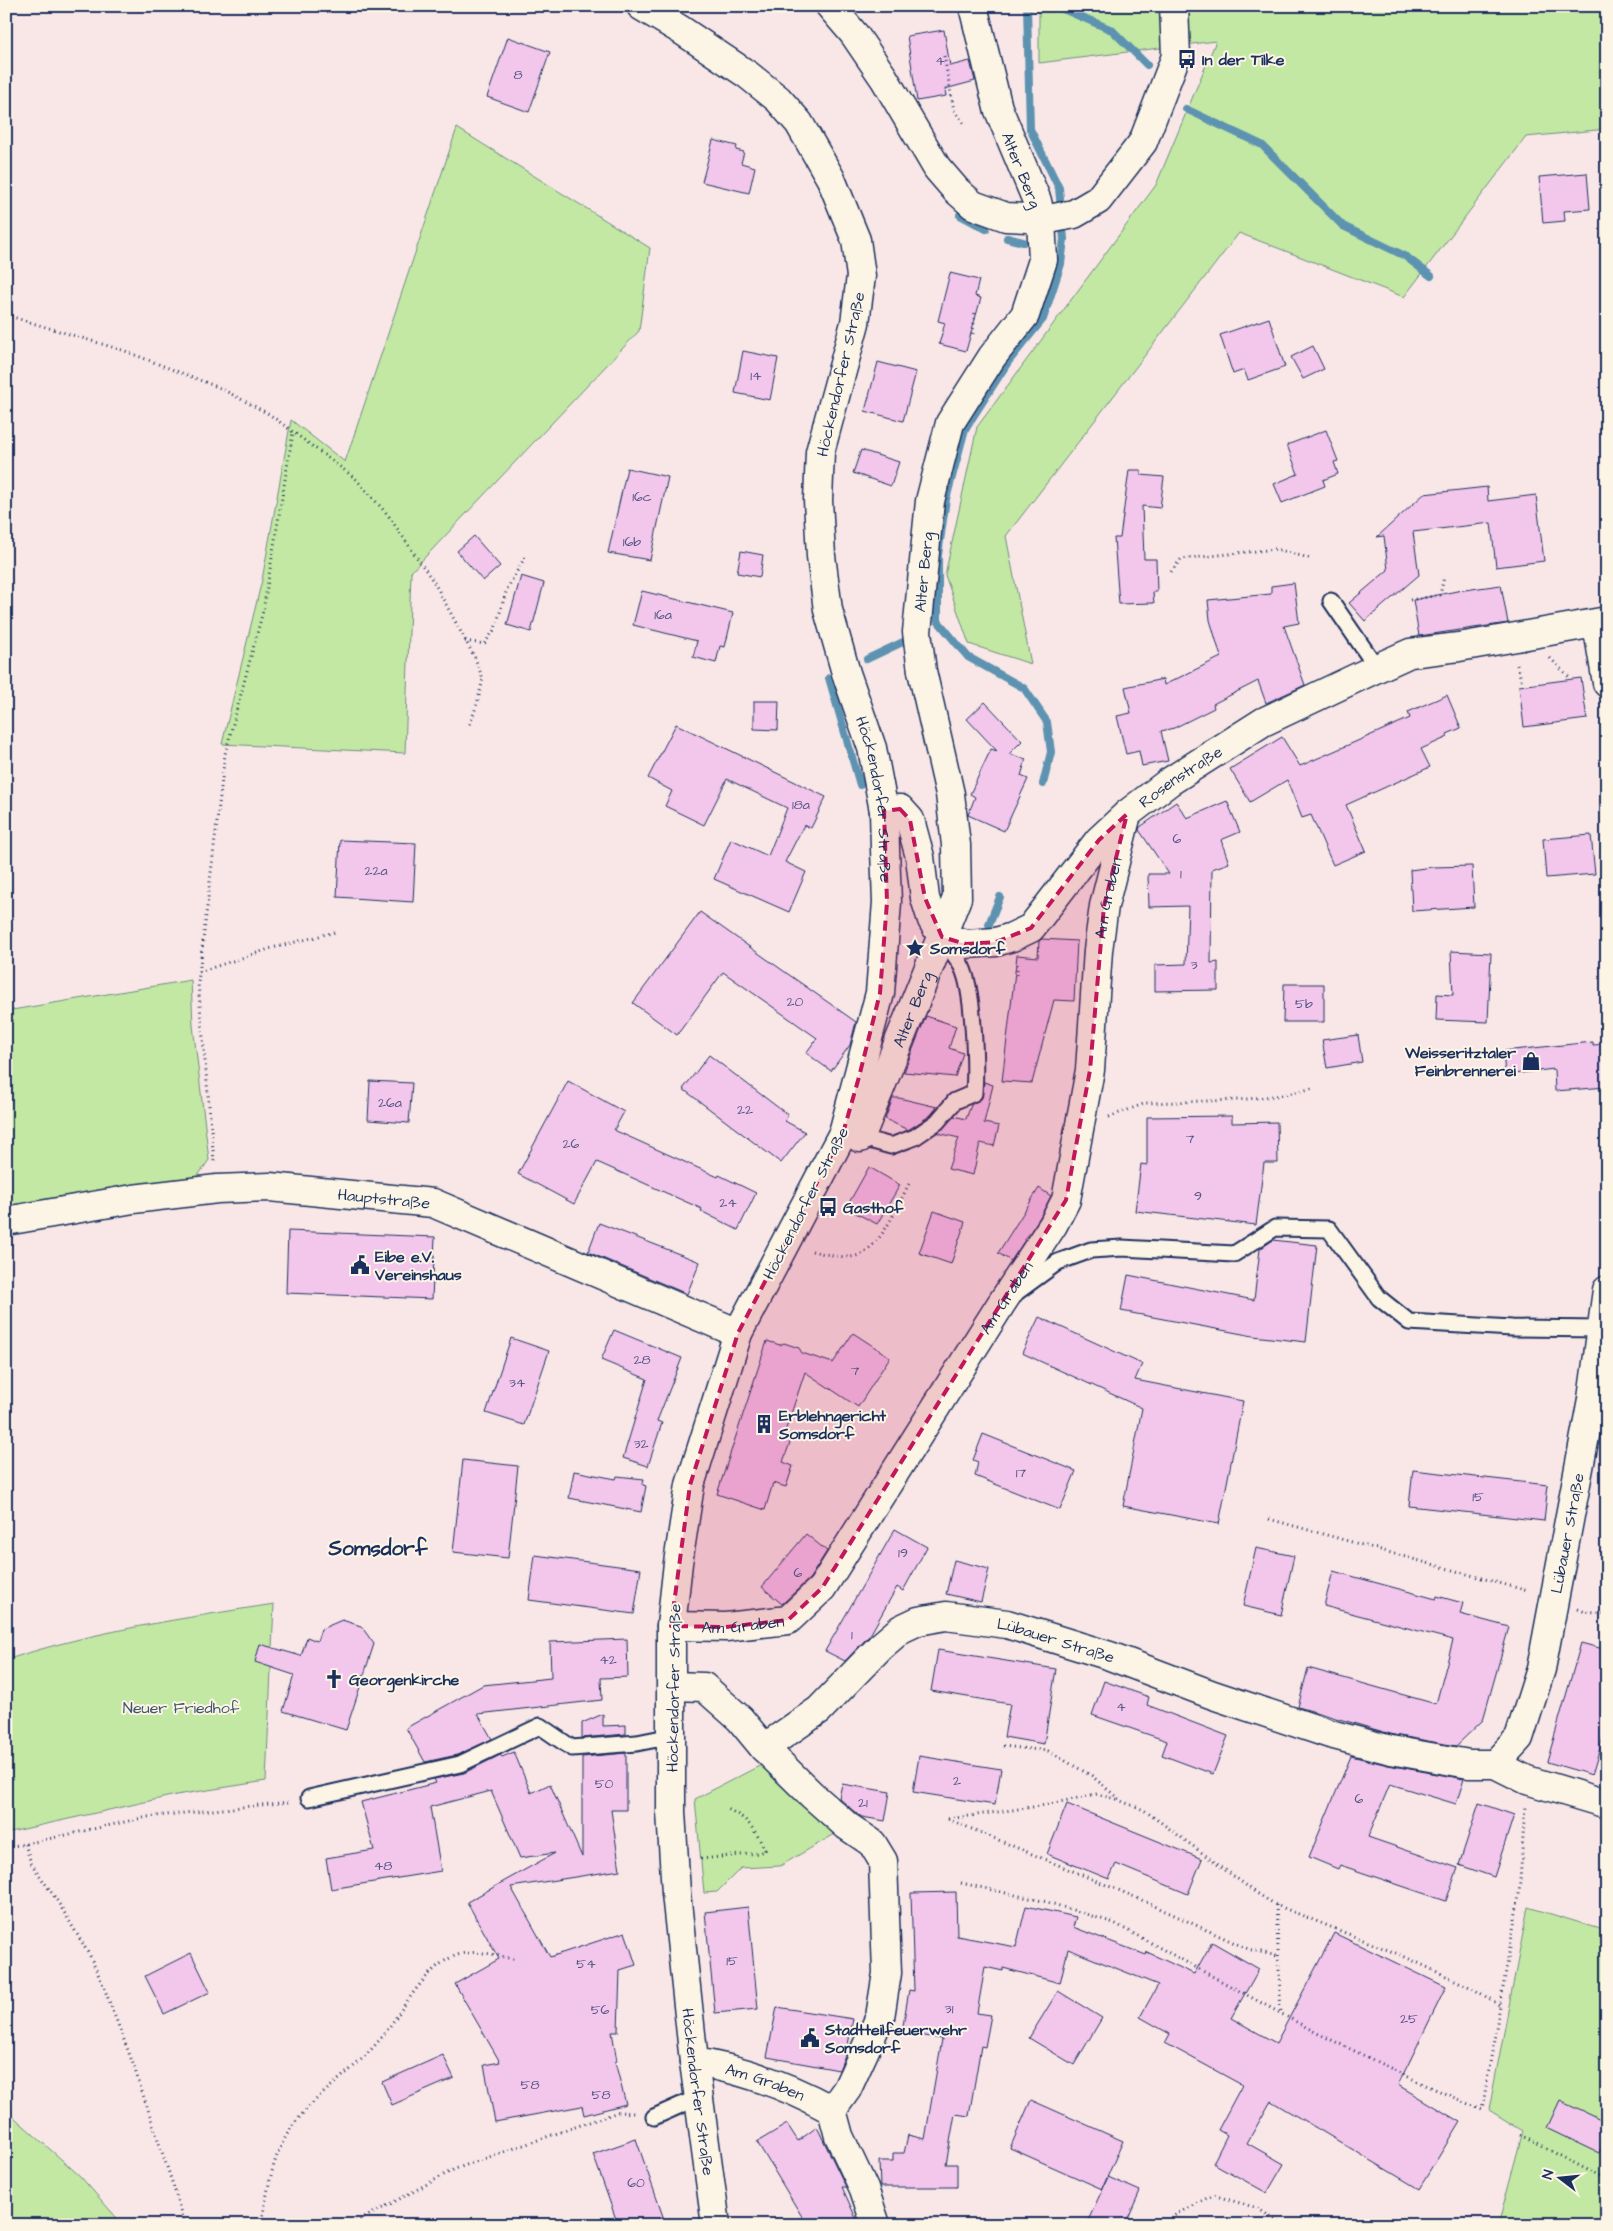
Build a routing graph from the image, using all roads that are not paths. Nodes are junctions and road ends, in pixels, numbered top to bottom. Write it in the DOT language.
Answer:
graph roads {
  1 [pos="641,6"];
  2 [pos="830,6"];
  3 [pos="973,6"];
  4 [pos="1174,6"];
  5 [pos="1055,217"];
  6 [pos="1331,601"];
  7 [pos="1602,622"];
  8 [pos="1377,668"];
  9 [pos="1607,683"];
  10 [pos="884,811"];
  11 [pos="1127,814"];
  12 [pos="942,937"];
  13 [pos="852,1136"];
  14 [pos="6,1220"];
  15 [pos="1607,1290"];
  16 [pos="1001,1304"];
  17 [pos="1602,1329"];
  18 [pos="738,1333"];
  19 [pos="672,1626"];
  20 [pos="672,1686"];
  21 [pos="672,1736"];
  22 [pos="764,1748"];
  23 [pos="1495,1764"];
  24 [pos="309,1798"];
  25 [pos="1607,1804"];
  26 [pos="694,2062"];
  27 [pos="699,2097"];
  28 [pos="832,2110"];
  29 [pos="654,2117"];
  30 [pos="716,2225"];
  31 [pos="876,2225"];
  1 -- 10 [label="street, Höckendorfer Straße"];
  2 -- 5 [label="street"];
  3 -- 5 [label="street, Alter Berg"];
  4 -- 5 [label="street"];
  5 -- 12 [label="street, Alter Berg"];
  6 -- 8 [label="lane"];
  7 -- 8 [label="street, Rosenstraße"];
  7 -- 9 [label="street"];
  8 -- 11 [label="street, Rosenstraße"];
  10 -- 12 [label="street"];
  10 -- 13 [label="street, Höckendorfer Straße"];
  11 -- 12 [label="street, Rosenstraße"];
  11 -- 16 [label="street, Am Graben"];
  12 -- 13 [label="street, Alter Berg"];
  12 -- 13 [label="lane"];
  13 -- 18 [label="street, Höckendorfer Straße"];
  14 -- 18 [label="street, Hauptstraße"];
  15 -- 17 [label="street, Lübauer Straße"];
  16 -- 17 [label="lane"];
  16 -- 19 [label="street, Am Graben"];
  17 -- 23 [label="street, Lübauer Straße"];
  18 -- 19 [label="street, Höckendorfer Straße"];
  19 -- 20 [label="street, Höckendorfer Straße"];
  20 -- 21 [label="street, Höckendorfer Straße"];
  20 -- 22 [label="street"];
  21 -- 24 [label="lane"];
  21 -- 26 [label="street, Höckendorfer Straße"];
  22 -- 23 [label="street, Lübauer Straße"];
  22 -- 28 [label="street"];
  23 -- 25 [label="street, Lübauer Straße"];
  26 -- 27 [label="street, Höckendorfer Straße"];
  26 -- 28 [label="street, Am Graben"];
  27 -- 29 [label="lane"];
  27 -- 30 [label="street, Höckendorfer Straße"];
  28 -- 31 [label="street"];
}
